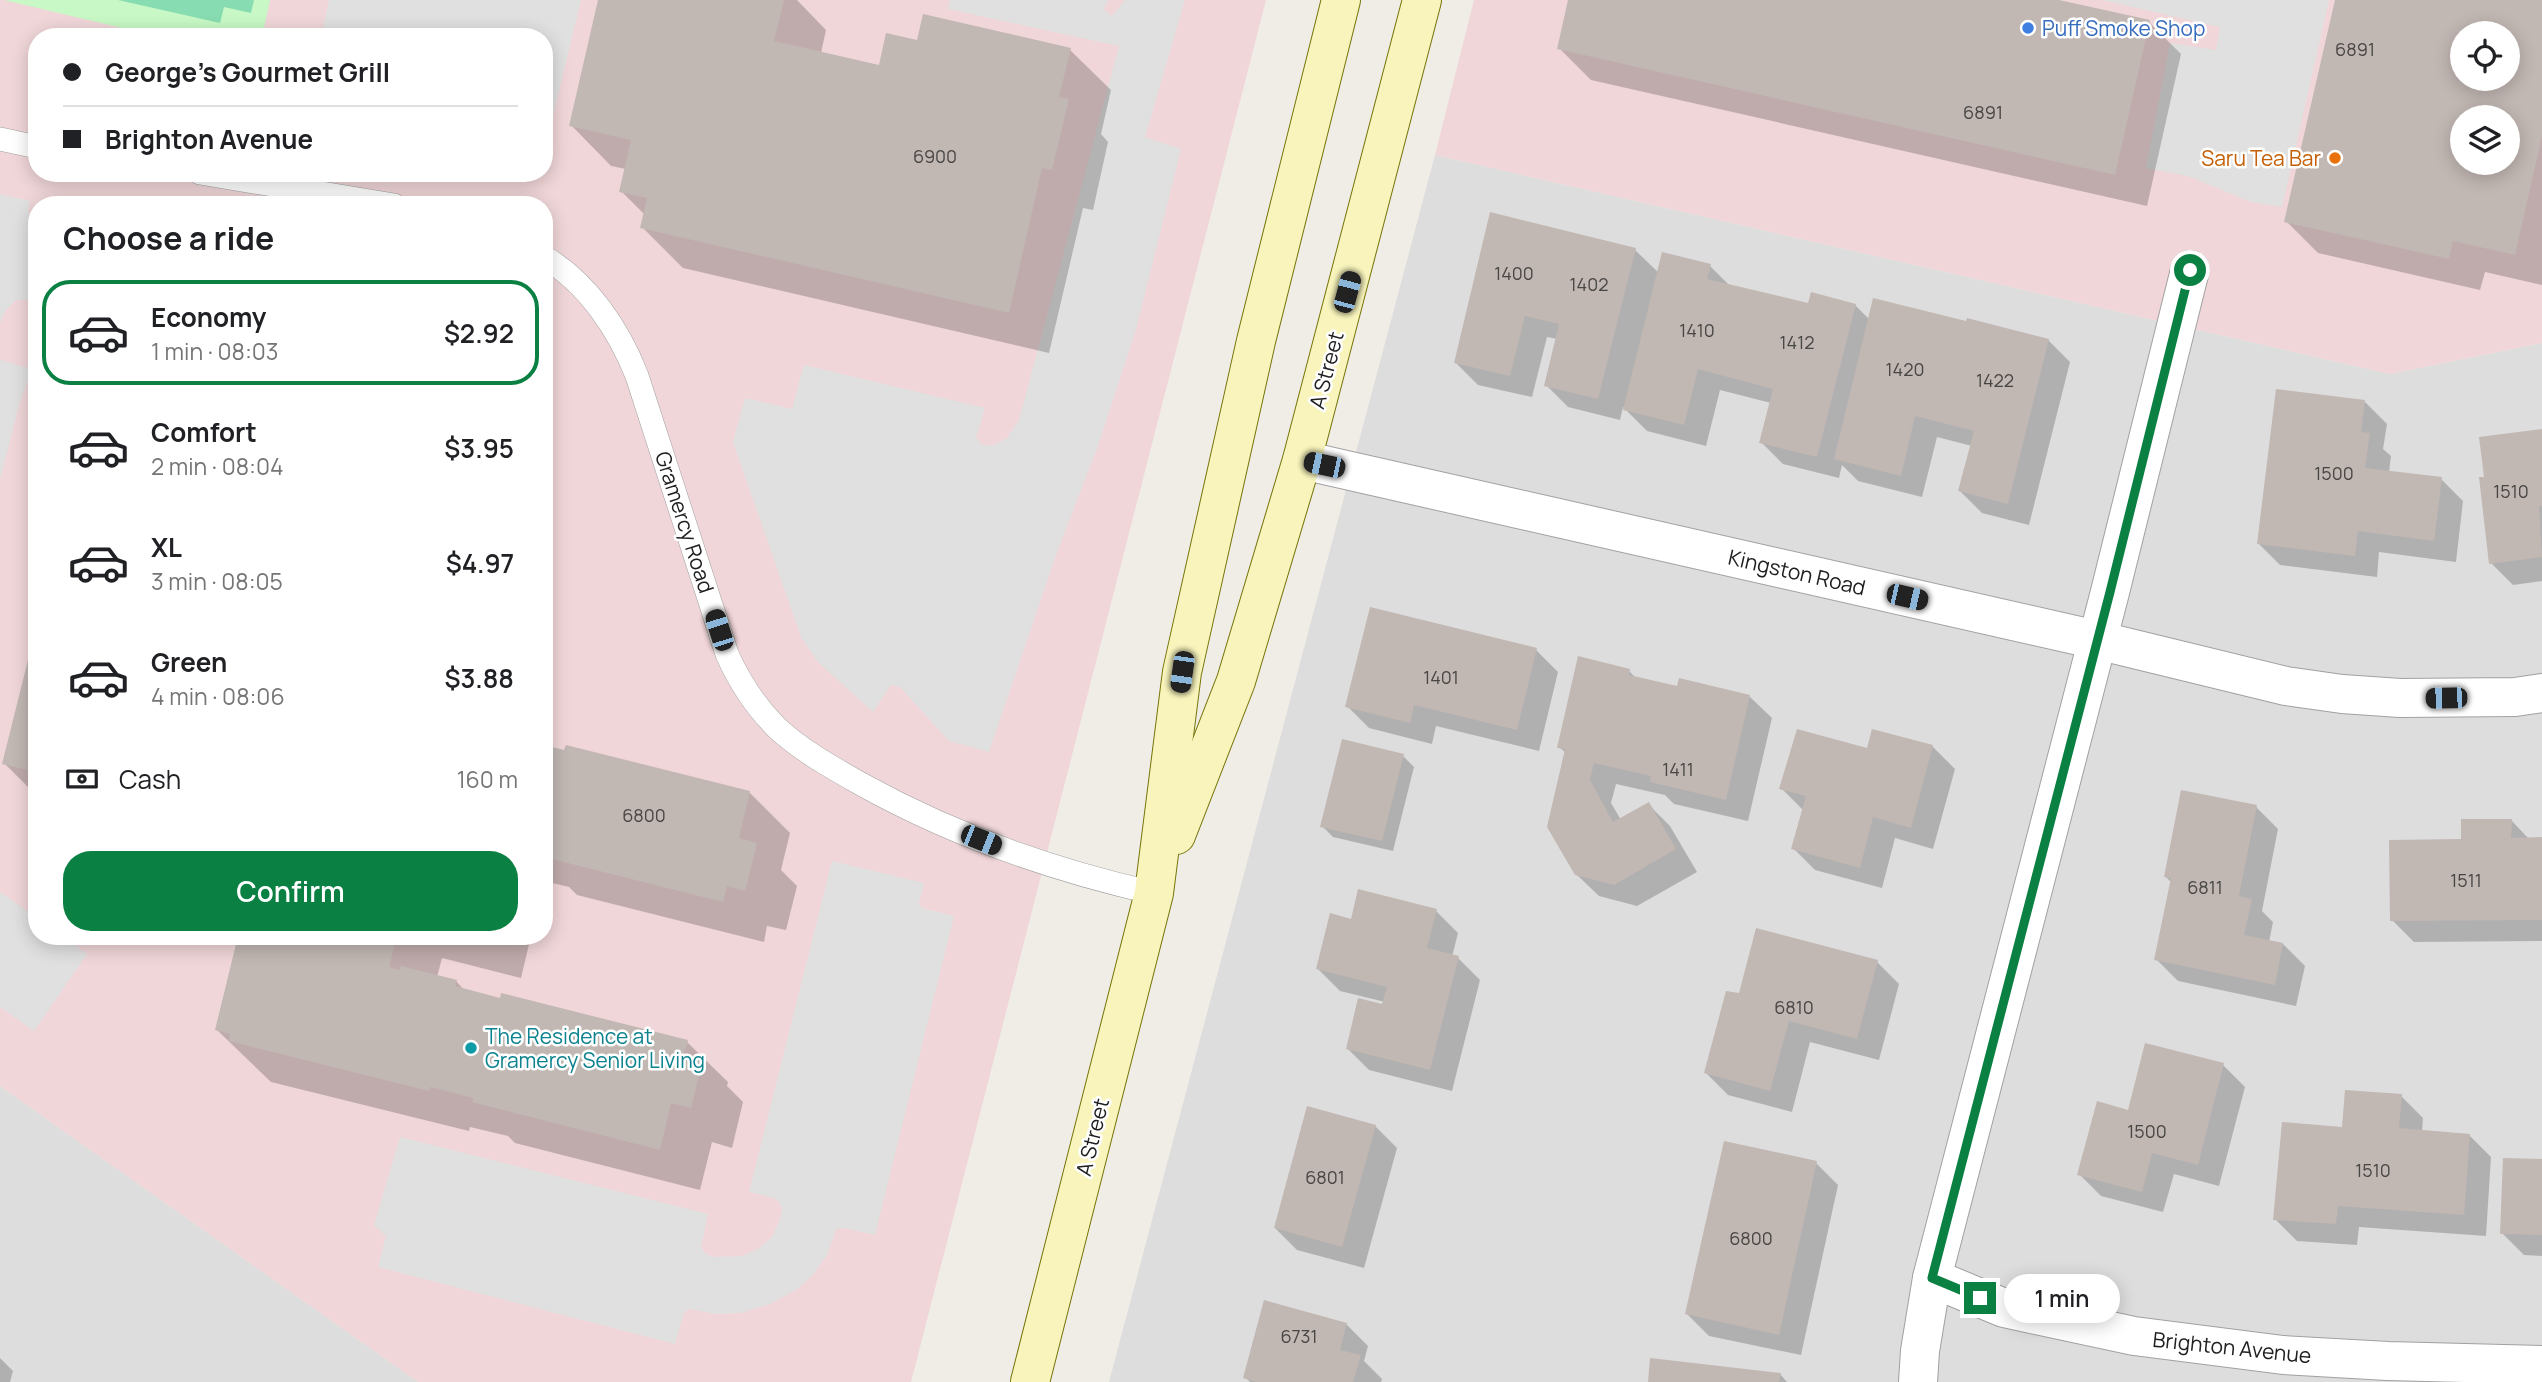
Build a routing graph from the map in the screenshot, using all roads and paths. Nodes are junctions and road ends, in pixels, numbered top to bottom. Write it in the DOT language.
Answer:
graph roads {
  1 [pos="1341,0"];
  2 [pos="1422,0"];
  3 [pos="0,139"];
  4 [pos="28,145"];
  5 [pos="255,182"];
  6 [pos="339,196"];
  7 [pos="553,265"];
  8 [pos="2190,270"];
  9 [pos="1302,460"];
  10 [pos="2097,640"];
  11 [pos="2542,693"];
  12 [pos="1154,893"];
  13 [pos="1932,1278"];
  14 [pos="2542,1365"];
  15 [pos="1030,1382"];
  16 [pos="1918,1382"];
  1 -- 12 [label="main road, A Street"];
  2 -- 9 [label="main road, A Street"];
  3 -- 4 [label="lane"];
  5 -- 6 [label="lane"];
  7 -- 12 [label="lane, Gramercy Road"];
  8 -- 10 [label="street"];
  9 -- 10 [label="street, Kingston Road"];
  9 -- 12 [label="main road, A Street"];
  10 -- 11 [label="street, Kingston Road"];
  10 -- 13 [label="street"];
  12 -- 15 [label="main road, A Street"];
  13 -- 14 [label="street, Brighton Avenue"];
  13 -- 16 [label="street"];
}
